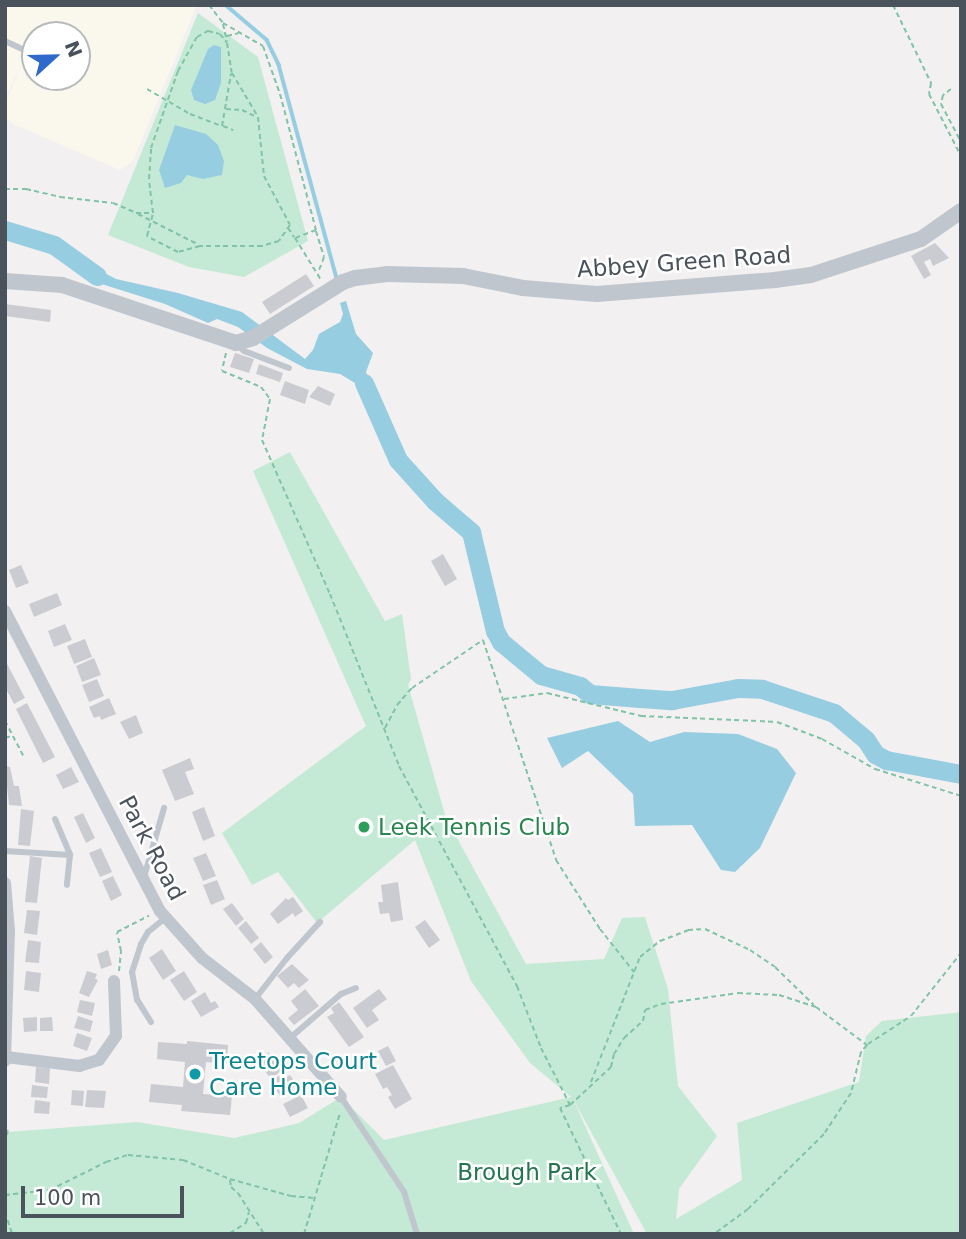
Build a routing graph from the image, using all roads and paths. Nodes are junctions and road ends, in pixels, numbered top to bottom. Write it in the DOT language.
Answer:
graph roads {
  1 [pos="209,5"];
  2 [pos="893,5"];
  3 [pos="223,23"];
  4 [pos="240,33"];
  5 [pos="226,36"];
  6 [pos="5,41"];
  7 [pos="228,43"];
  8 [pos="21,48"];
  9 [pos="232,73"];
  10 [pos="147,89"];
  11 [pos="951,89"];
  12 [pos="167,102"];
  13 [pos="225,109"];
  14 [pos="258,117"];
  15 [pos="222,126"];
  16 [pos="233,130"];
  17 [pos="961,142"];
  18 [pos="961,156"];
  19 [pos="5,189"];
  20 [pos="961,211"];
  21 [pos="136,213"];
  22 [pos="153,213"];
  23 [pos="151,220"];
  24 [pos="288,228"];
  25 [pos="316,230"];
  26 [pos="295,238"];
  27 [pos="200,246"];
  28 [pos="317,274"];
  29 [pos="5,281"];
  30 [pos="328,291"];
  31 [pos="232,342"];
  32 [pos="289,368"];
  33 [pos="5,611"];
  34 [pos="503,699"];
  35 [pos="5,721"];
  36 [pos="384,729"];
  37 [pos="12,735"];
  38 [pos="5,738"];
  39 [pos="24,757"];
  40 [pos="961,796"];
  41 [pos="163,808"];
  42 [pos="55,819"];
  43 [pos="5,851"];
  44 [pos="70,855"];
  45 [pos="143,879"];
  46 [pos="5,883"];
  47 [pos="67,885"];
  48 [pos="162,915"];
  49 [pos="320,922"];
  50 [pos="7,924"];
  51 [pos="961,953"];
  52 [pos="634,972"];
  53 [pos="114,981"];
  54 [pos="356,988"];
  55 [pos="255,999"];
  56 [pos="816,1007"];
  57 [pos="151,1023"];
  58 [pos="288,1039"];
  59 [pos="867,1045"];
  60 [pos="6,1059"];
  61 [pos="591,1083"];
  62 [pos="343,1102"];
  63 [pos="570,1105"];
  64 [pos="5,1122"];
  65 [pos="5,1137"];
  66 [pos="230,1179"];
  67 [pos="5,1195"];
  68 [pos="314,1198"];
  69 [pos="5,1212"];
  70 [pos="249,1212"];
  71 [pos="229,1233"];
  72 [pos="12,1234"];
  73 [pos="242,1234"];
  74 [pos="264,1234"];
  75 [pos="304,1234"];
  76 [pos="417,1234"];
  77 [pos="621,1234"];
  78 [pos="714,1234"];
  1 -- 3 [label="path"];
  2 -- 18 [label="path"];
  3 -- 4 [label="path"];
  3 -- 5 [label="path"];
  4 -- 5 [label="path"];
  4 -- 25 [label="path"];
  5 -- 7 [label="path"];
  6 -- 8 [label="lane"];
  7 -- 9 [label="path"];
  7 -- 12 [label="path"];
  9 -- 13 [label="path"];
  9 -- 14 [label="path"];
  10 -- 12 [label="path"];
  11 -- 17 [label="path"];
  12 -- 15 [label="path"];
  12 -- 22 [label="path"];
  13 -- 14 [label="path"];
  13 -- 15 [label="path"];
  14 -- 24 [label="path"];
  15 -- 16 [label="path"];
  19 -- 21 [label="path"];
  20 -- 30 [label="street, Abbey Green Road"];
  21 -- 22 [label="path"];
  21 -- 23 [label="path"];
  22 -- 23 [label="path"];
  23 -- 27 [label="path"];
  23 -- 27 [label="path"];
  24 -- 26 [label="path"];
  24 -- 27 [label="path"];
  25 -- 26 [label="path"];
  25 -- 28 [label="path"];
  26 -- 28 [label="path"];
  28 -- 30 [label="path"];
  29 -- 31 [label="street"];
  30 -- 31 [label="street, Abbey Green Road"];
  31 -- 32 [label="lane"];
  31 -- 36 [label="path"];
  33 -- 45 [label="street, Park Road"];
  34 -- 36 [label="path"];
  34 -- 40 [label="path"];
  34 -- 52 [label="path"];
  35 -- 37 [label="path"];
  36 -- 63 [label="path"];
  37 -- 38 [label="path"];
  37 -- 39 [label="path"];
  41 -- 45 [label="lane"];
  42 -- 44 [label="lane"];
  43 -- 44 [label="lane"];
  44 -- 47 [label="lane"];
  45 -- 48 [label="street, Park Road"];
  46 -- 50 [label="street"];
  48 -- 53 [label="path"];
  48 -- 55 [label="street, Park Road"];
  48 -- 57 [label="lane"];
  49 -- 55 [label="lane"];
  50 -- 60 [label="street"];
  51 -- 59 [label="path"];
  52 -- 56 [label="path"];
  52 -- 61 [label="path"];
  53 -- 60 [label="street"];
  54 -- 58 [label="lane"];
  55 -- 58 [label="street, Park Road"];
  56 -- 59 [label="path"];
  56 -- 61 [label="path"];
  58 -- 62 [label="street, Park Road"];
  59 -- 78 [label="path"];
  61 -- 63 [label="path"];
  62 -- 68 [label="path"];
  62 -- 76 [label="lane"];
  63 -- 77 [label="path"];
  64 -- 65 [label="path"];
  66 -- 67 [label="path"];
  66 -- 68 [label="path"];
  66 -- 70 [label="path"];
  68 -- 75 [label="path"];
  69 -- 72 [label="path"];
  70 -- 71 [label="path"];
  70 -- 74 [label="path"];
  71 -- 73 [label="path"];
}
